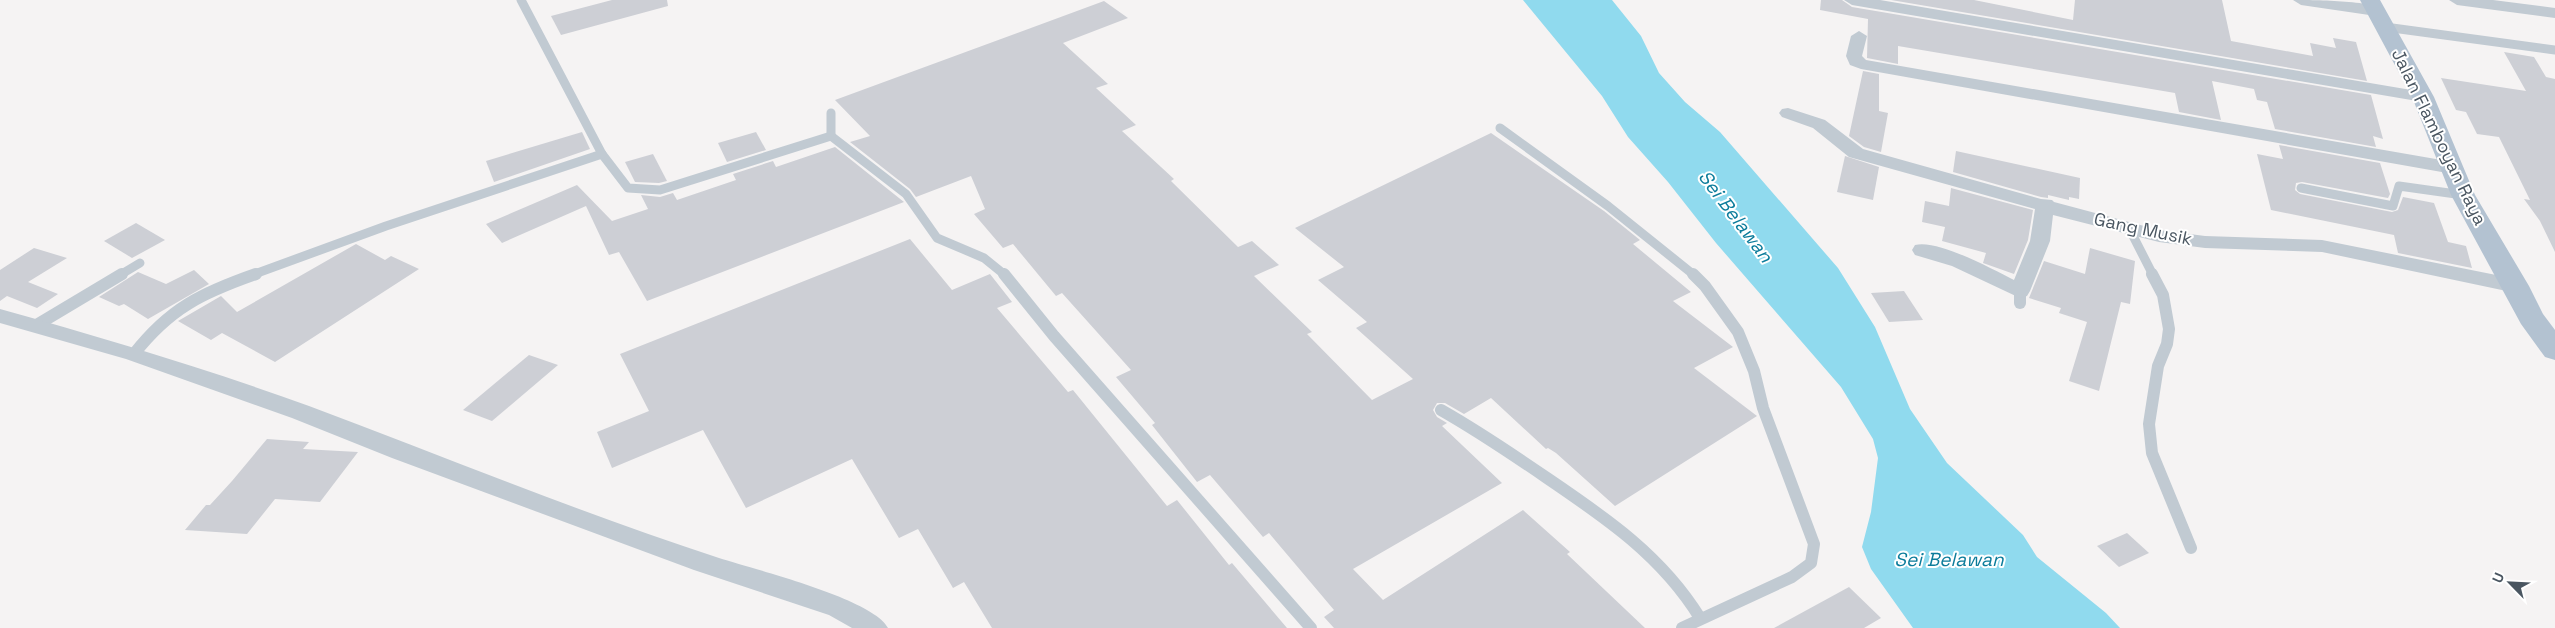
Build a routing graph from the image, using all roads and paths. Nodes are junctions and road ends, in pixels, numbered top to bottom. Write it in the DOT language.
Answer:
graph roads {
  1 [pos="522,0"];
  2 [pos="1852,0"];
  3 [pos="2301,0"];
  4 [pos="2457,0"];
  5 [pos="2377,13"];
  6 [pos="2555,13"];
  7 [pos="1859,36"];
  8 [pos="2555,50"];
  9 [pos="2424,97"];
  10 [pos="831,113"];
  11 [pos="1788,113"];
  12 [pos="1500,128"];
  13 [pos="831,136"];
  14 [pos="602,154"];
  15 [pos="2454,168"];
  16 [pos="2301,188"];
  17 [pos="2464,195"];
  18 [pos="2045,204"];
  19 [pos="2130,230"];
  20 [pos="1922,250"];
  21 [pos="140,263"];
  22 [pos="2516,286"];
  23 [pos="0,316"];
  24 [pos="35,326"];
  25 [pos="2555,350"];
  26 [pos="134,354"];
  27 [pos="1441,410"];
  28 [pos="2191,548"];
  29 [pos="1700,618"];
  30 [pos="875,628"];
  31 [pos="1311,628"];
  32 [pos="1682,628"];
  1 -- 14 [label="lane"];
  2 -- 9 [label="street"];
  3 -- 5 [label="street"];
  4 -- 6 [label="street"];
  5 -- 8 [label="lane"];
  5 -- 9 [label="main road, Jalan Flamboyan Raya"];
  7 -- 15 [label="street"];
  9 -- 15 [label="main road, Jalan Flamboyan Raya"];
  10 -- 13 [label="lane"];
  11 -- 18 [label="street, Gang Musik"];
  12 -- 29 [label="lane"];
  13 -- 14 [label="lane"];
  13 -- 31 [label="lane"];
  14 -- 26 [label="lane"];
  15 -- 17 [label="main road, Jalan Flamboyan Raya"];
  16 -- 17 [label="lane"];
  17 -- 22 [label="main road, Jalan Flamboyan Raya"];
  18 -- 19 [label="street, Gang Musik"];
  18 -- 20 [label="street"];
  19 -- 22 [label="street, Gang Musik"];
  19 -- 28 [label="lane"];
  21 -- 24 [label="lane"];
  22 -- 25 [label="main road, Jalan Flamboyan Raya"];
  23 -- 24 [label="street"];
  24 -- 26 [label="street"];
  26 -- 30 [label="street"];
  27 -- 29 [label="lane"];
  29 -- 32 [label="lane"];
}
